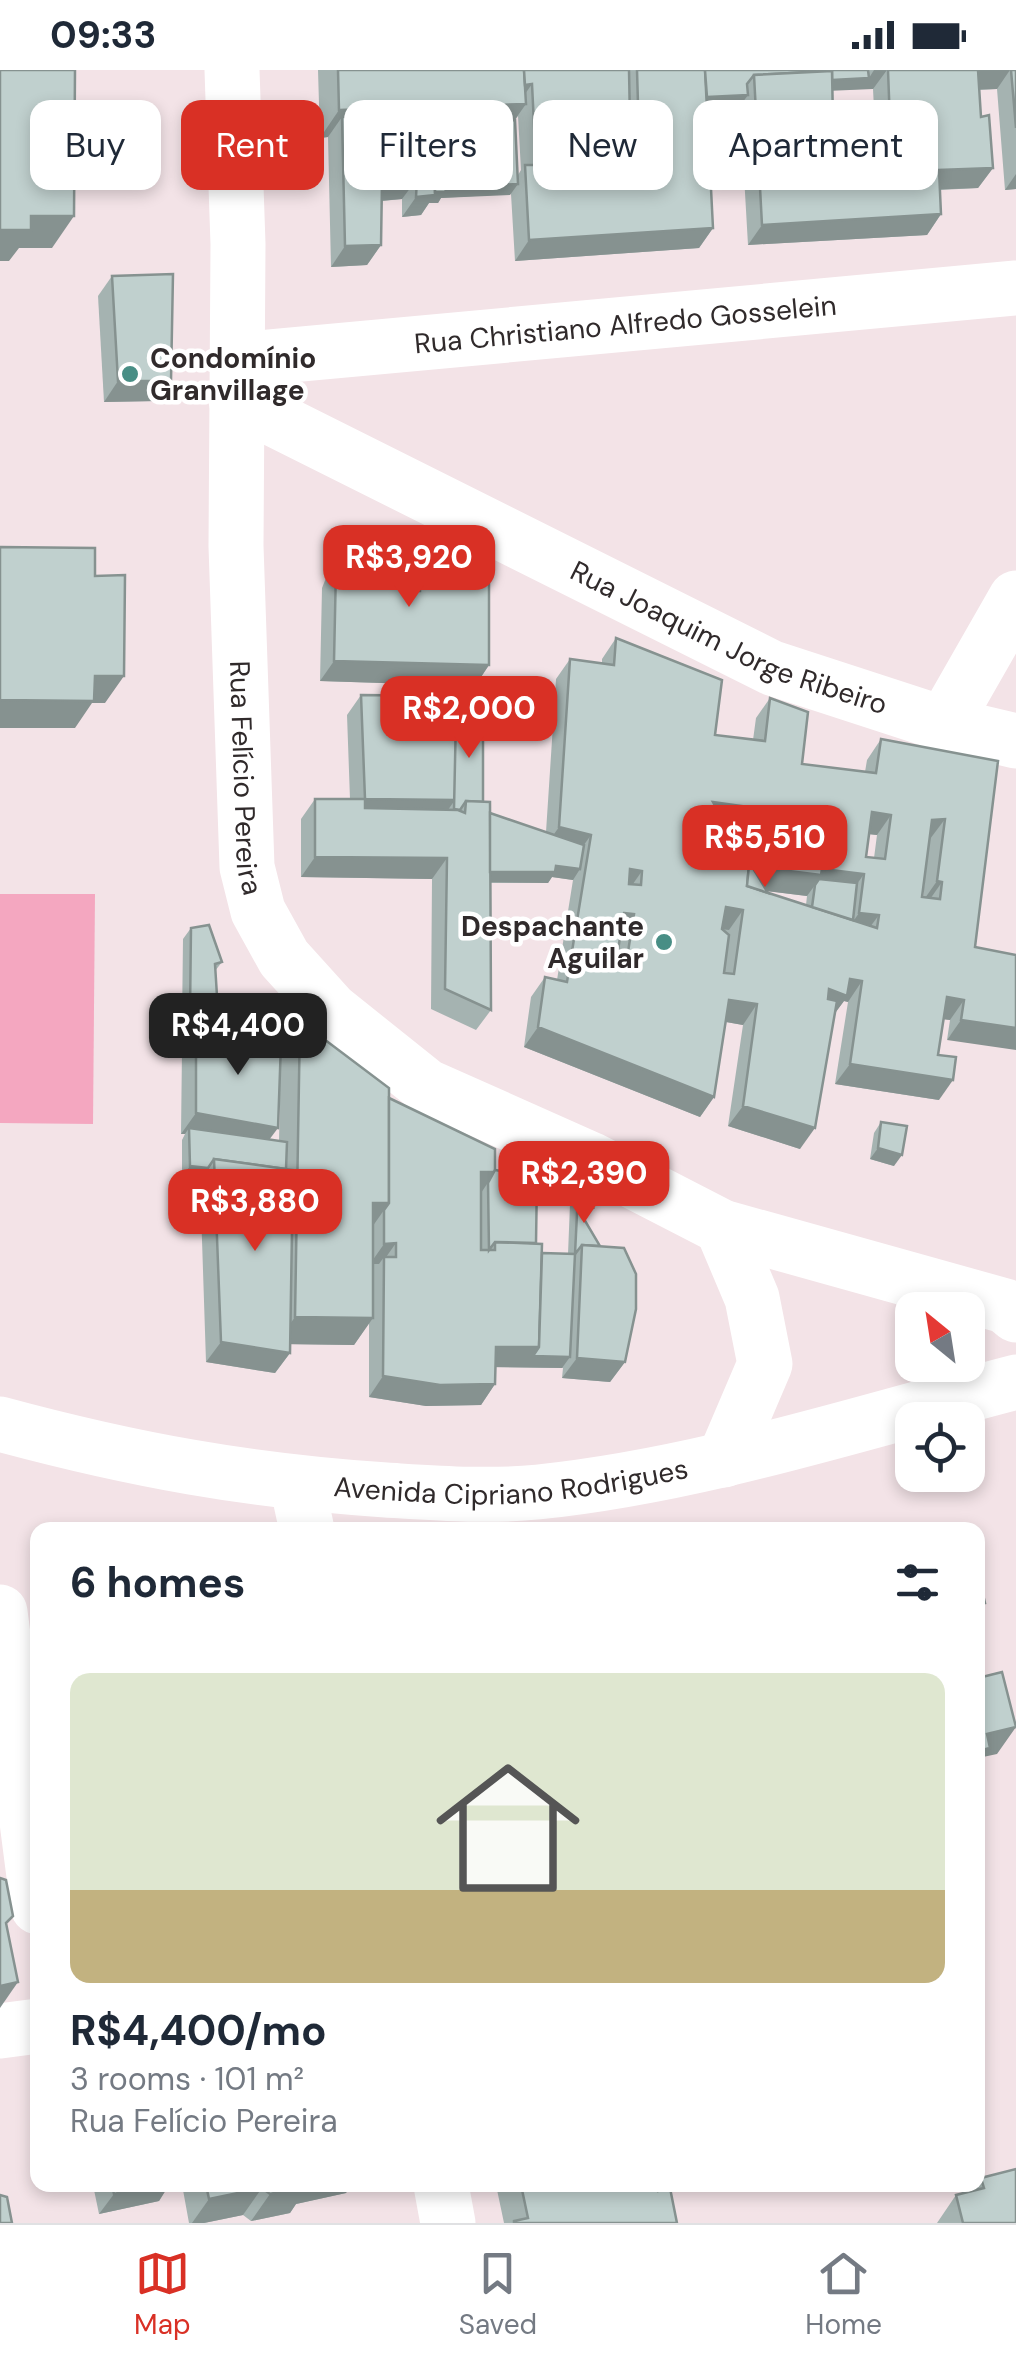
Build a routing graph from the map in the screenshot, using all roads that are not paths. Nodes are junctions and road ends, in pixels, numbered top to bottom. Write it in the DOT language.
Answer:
graph roads {
  1 [pos="232,70"];
  2 [pos="1016,288"];
  3 [pos="237,380"];
  4 [pos="1016,598"];
  5 [pos="944,724"];
  6 [pos="1016,740"];
  7 [pos="722,1227"];
  8 [pos="1016,1315"];
  9 [pos="1016,1382"];
  10 [pos="0,1424"];
  11 [pos="724,1460"];
  12 [pos="302,1507"];
  13 [pos="0,1612"];
  14 [pos="30,1845"];
  15 [pos="30,2027"];
  16 [pos="0,2030"];
  17 [pos="441,2192"];
  18 [pos="448,2223"];
  1 -- 3 [label="street, Rua Felício Pereira"];
  2 -- 3 [label="street, Rua Christiano Alfredo Gosselein"];
  3 -- 5 [label="street, Rua Joaquim Jorge Ribeiro"];
  3 -- 7 [label="street, Rua Felício Pereira"];
  4 -- 5 [label="street"];
  5 -- 6 [label="street, Rua Joaquim Jorge Ribeiro"];
  7 -- 8 [label="street, Rua Felício Pereira"];
  7 -- 11 [label="street"];
  9 -- 11 [label="street, Avenida Cipriano Rodrigues"];
  10 -- 12 [label="street, Avenida Cipriano Rodrigues"];
  11 -- 12 [label="street, Avenida Cipriano Rodrigues"];
  13 -- 14 [label="street"];
  15 -- 16 [label="street"];
  17 -- 18 [label="street"];
}
